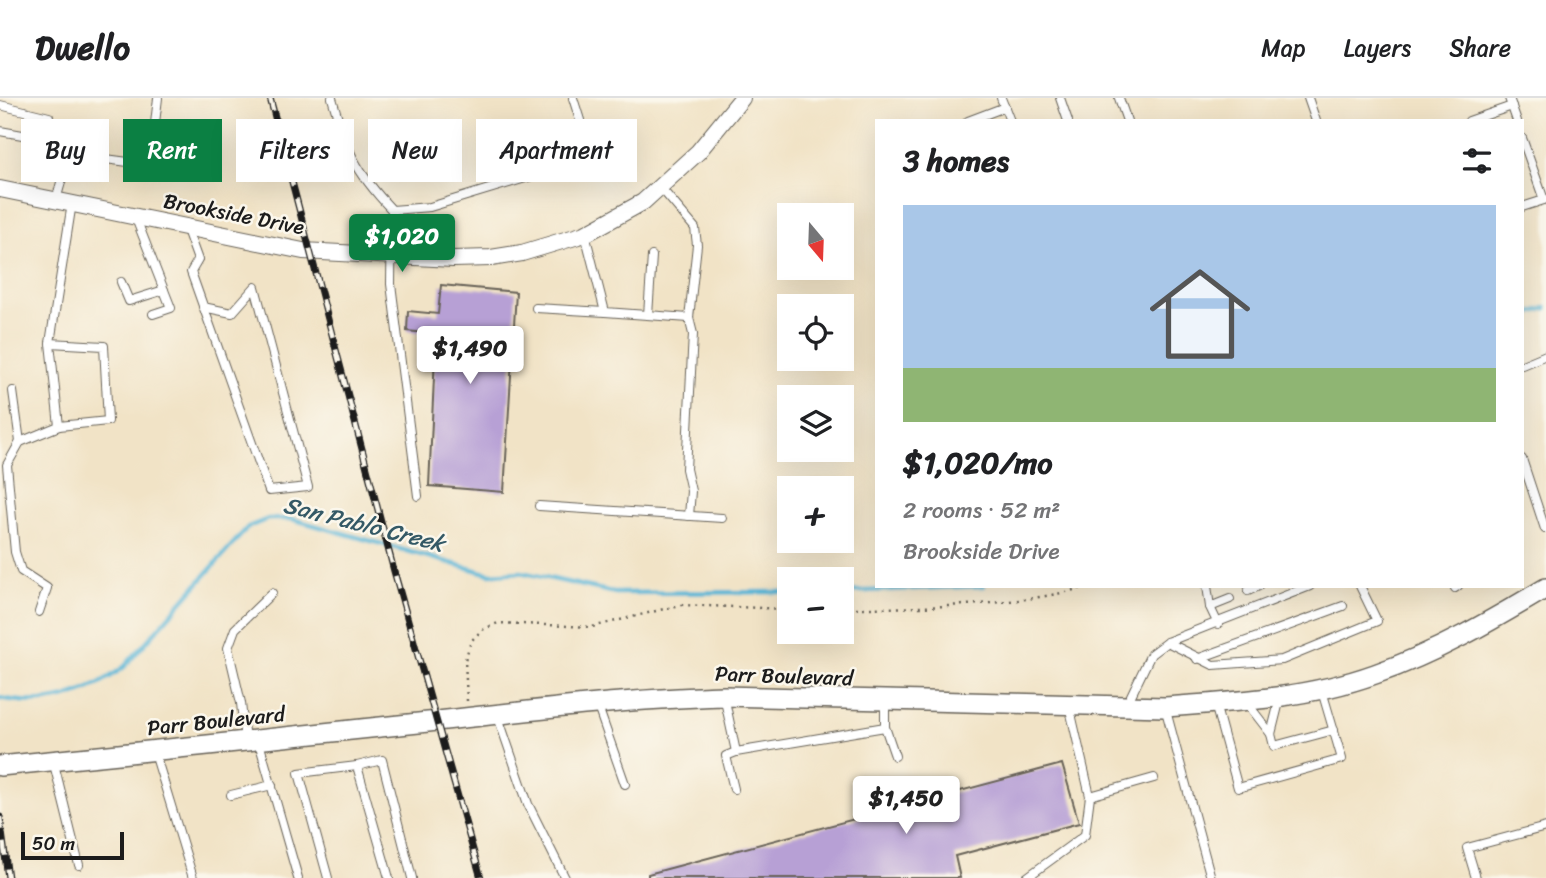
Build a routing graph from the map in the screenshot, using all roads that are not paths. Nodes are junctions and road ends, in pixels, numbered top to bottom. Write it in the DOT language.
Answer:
graph roads {
  1 [pos="158,98"];
  2 [pos="332,98"];
  3 [pos="573,98"];
  4 [pos="743,98"];
  5 [pos="1060,98"];
  6 [pos="1119,98"];
  7 [pos="1308,98"];
  8 [pos="1003,102"];
  9 [pos="1510,102"];
  10 [pos="0,104"];
  11 [pos="49,119"];
  12 [pos="972,119"];
  13 [pos="1009,119"];
  14 [pos="1067,119"];
  15 [pos="1126,119"];
  16 [pos="1315,119"];
  17 [pos="1473,119"];
  18 [pos="1516,119"];
  19 [pos="0,131"];
  20 [pos="21,135"];
  21 [pos="1524,144"];
  22 [pos="109,160"];
  23 [pos="66,182"];
  24 [pos="661,188"];
  25 [pos="0,189"];
  26 [pos="64,202"];
  27 [pos="1524,206"];
  28 [pos="392,210"];
  29 [pos="135,216"];
  30 [pos="186,227"];
  31 [pos="585,234"];
  32 [pos="389,255"];
  33 [pos="652,256"];
  34 [pos="121,282"];
  35 [pos="164,290"];
  36 [pos="204,307"];
  37 [pos="536,307"];
  38 [pos="606,312"];
  39 [pos="153,314"];
  40 [pos="648,315"];
  41 [pos="689,318"];
  42 [pos="50,343"];
  43 [pos="1546,355"];
  44 [pos="1524,364"];
  45 [pos="13,391"];
  46 [pos="59,426"];
  47 [pos="20,442"];
  48 [pos="1524,465"];
  49 [pos="418,496"];
  50 [pos="539,506"];
  51 [pos="688,516"];
  52 [pos="722,518"];
  53 [pos="1545,529"];
  54 [pos="1207,588"];
  55 [pos="1255,588"];
  56 [pos="1305,588"];
  57 [pos="1361,588"];
  58 [pos="1546,588"];
  59 [pos="1248,591"];
  60 [pos="272,593"];
  61 [pos="1230,599"];
  62 [pos="1343,606"];
  63 [pos="1210,607"];
  64 [pos="39,612"];
  65 [pos="1218,624"];
  66 [pos="1167,642"];
  67 [pos="1197,659"];
  68 [pos="1322,688"];
  69 [pos="724,696"];
  70 [pos="1280,696"];
  71 [pos="1245,701"];
  72 [pos="597,702"];
  73 [pos="884,702"];
  74 [pos="1215,704"];
  75 [pos="1069,705"];
  76 [pos="1126,706"];
  77 [pos="1165,707"];
  78 [pos="497,715"];
  79 [pos="885,727"];
  80 [pos="1334,730"];
  81 [pos="1271,734"];
  82 [pos="252,740"];
  83 [pos="154,750"];
  84 [pos="736,752"];
  85 [pos="895,755"];
  86 [pos="53,760"];
  87 [pos="0,766"];
  88 [pos="357,766"];
  89 [pos="1153,778"];
  90 [pos="625,784"];
  91 [pos="272,785"];
  92 [pos="734,789"];
  93 [pos="232,795"];
  94 [pos="1090,796"];
  95 [pos="1546,827"];
  96 [pos="79,865"];
  97 [pos="192,878"];
  98 [pos="298,878"];
  99 [pos="328,878"];
  100 [pos="389,878"];
  101 [pos="412,878"];
  102 [pos="565,878"];
  103 [pos="1026,878"];
  104 [pos="1211,878"];
  105 [pos="1476,878"];
  1 -- 22 [label="lane"];
  2 -- 28 [label="lane"];
  3 -- 28 [label="lane"];
  4 -- 24 [label="street, Brookside Drive"];
  5 -- 14 [label="lane"];
  6 -- 15 [label="lane"];
  7 -- 16 [label="lane"];
  8 -- 12 [label="lane"];
  8 -- 13 [label="lane"];
  9 -- 17 [label="lane"];
  9 -- 18 [label="lane"];
  10 -- 11 [label="lane"];
  19 -- 20 [label="lane"];
  21 -- 27 [label="lane"];
  23 -- 26 [label="lane"];
  24 -- 31 [label="street, Brookside Drive"];
  24 -- 41 [label="lane"];
  25 -- 26 [label="street, Brookside Drive"];
  26 -- 29 [label="street, Brookside Drive"];
  26 -- 42 [label="lane"];
  28 -- 32 [label="lane"];
  29 -- 30 [label="street, Brookside Drive"];
  29 -- 35 [label="lane"];
  30 -- 32 [label="street, Brookside Drive"];
  30 -- 36 [label="lane"];
  31 -- 32 [label="street, Brookside Drive"];
  31 -- 38 [label="lane"];
  32 -- 49 [label="lane"];
  33 -- 40 [label="lane"];
  34 -- 35 [label="lane"];
  35 -- 39 [label="lane"];
  36 -- 36 [label="lane"];
  37 -- 38 [label="lane"];
  38 -- 40 [label="lane"];
  40 -- 41 [label="lane"];
  41 -- 51 [label="lane"];
  42 -- 46 [label="lane"];
  42 -- 46 [label="lane"];
  43 -- 44 [label="lane"];
  45 -- 47 [label="lane"];
  46 -- 47 [label="lane"];
  47 -- 64 [label="lane"];
  48 -- 53 [label="lane"];
  50 -- 51 [label="lane"];
  51 -- 52 [label="lane"];
  54 -- 63 [label="lane"];
  55 -- 59 [label="lane"];
  56 -- 65 [label="lane"];
  57 -- 67 [label="lane"];
  58 -- 68 [label="street, Parr Boulevard"];
  60 -- 82 [label="lane"];
  61 -- 63 [label="lane"];
  62 -- 67 [label="lane"];
  63 -- 65 [label="lane"];
  65 -- 66 [label="lane"];
  66 -- 67 [label="lane"];
  66 -- 76 [label="lane"];
  68 -- 70 [label="street, Parr Boulevard"];
  68 -- 80 [label="lane"];
  69 -- 72 [label="street, Parr Boulevard"];
  69 -- 73 [label="street, Parr Boulevard"];
  69 -- 84 [label="lane"];
  70 -- 71 [label="street, Parr Boulevard"];
  70 -- 81 [label="lane"];
  71 -- 74 [label="street, Parr Boulevard"];
  71 -- 81 [label="lane"];
  72 -- 78 [label="street, Parr Boulevard"];
  72 -- 90 [label="lane"];
  73 -- 75 [label="street, Parr Boulevard"];
  73 -- 79 [label="lane"];
  74 -- 77 [label="street, Parr Boulevard"];
  74 -- 80 [label="lane"];
  75 -- 76 [label="street, Parr Boulevard"];
  75 -- 94 [label="lane"];
  76 -- 77 [label="street, Parr Boulevard"];
  77 -- 104 [label="lane"];
  78 -- 82 [label="street, Parr Boulevard"];
  78 -- 102 [label="lane"];
  79 -- 84 [label="lane"];
  79 -- 85 [label="lane"];
  80 -- 81 [label="lane"];
  82 -- 83 [label="street, Parr Boulevard"];
  82 -- 91 [label="lane"];
  83 -- 86 [label="street, Parr Boulevard"];
  83 -- 97 [label="lane"];
  84 -- 92 [label="lane"];
  86 -- 87 [label="street, Parr Boulevard"];
  86 -- 96 [label="lane"];
  88 -- 99 [label="lane"];
  88 -- 100 [label="lane"];
  88 -- 101 [label="lane"];
  89 -- 94 [label="lane"];
  91 -- 93 [label="lane"];
  91 -- 98 [label="lane"];
  94 -- 103 [label="lane"];
  95 -- 105 [label="lane"];
}
